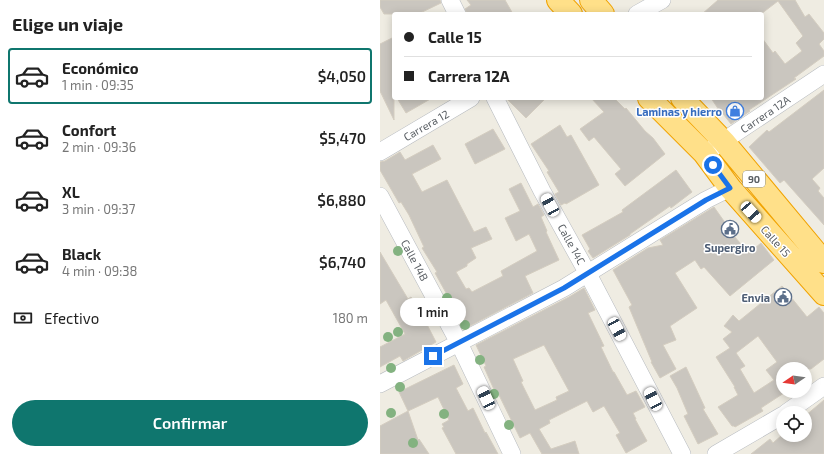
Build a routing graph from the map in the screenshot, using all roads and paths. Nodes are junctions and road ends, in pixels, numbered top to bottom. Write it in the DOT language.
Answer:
graph roads {
  1 [pos="450,0"];
  2 [pos="558,0"];
  3 [pos="591,0"];
  4 [pos="662,0"];
  5 [pos="456,12"];
  6 [pos="569,12"];
  7 [pos="601,12"];
  8 [pos="641,12"];
  9 [pos="824,74"];
  10 [pos="469,100"];
  11 [pos="496,100"];
  12 [pos="651,100"];
  13 [pos="684,100"];
  14 [pos="724,142"];
  15 [pos="380,152"];
  16 [pos="704,153"];
  17 [pos="730,188"];
  18 [pos="380,196"];
  19 [pos="824,262"];
  20 [pos="588,274"];
  21 [pos="824,294"];
  22 [pos="459,343"];
  23 [pos="380,384"];
  24 [pos="824,386"];
  25 [pos="796,406"];
  26 [pos="776,419"];
  27 [pos="512,454"];
  28 [pos="682,454"];
  29 [pos="716,454"];
  1 -- 5 [label="street"];
  2 -- 6 [label="highway"];
  3 -- 7 [label="highway"];
  4 -- 8 [label="street"];
  9 -- 14 [label="street, Carrera 12A"];
  10 -- 15 [label="street, Carrera 12"];
  11 -- 20 [label="street, Calle 14C"];
  12 -- 16 [label="highway, Calle 15 / 90"];
  13 -- 14 [label="highway, Calle 15 / 90"];
  14 -- 16 [label="street, Carrera 12A"];
  14 -- 19 [label="highway, Calle 15 / 90"];
  16 -- 17 [label="highway, Calle 15 / 90"];
  17 -- 20 [label="street"];
  17 -- 21 [label="highway, Calle 15 / 90"];
  18 -- 22 [label="street, Calle 14B"];
  20 -- 22 [label="street"];
  20 -- 28 [label="street, Calle 14C"];
  22 -- 23 [label="street"];
  22 -- 27 [label="street, Calle 14B"];
  24 -- 25 [label="street"];
  26 -- 29 [label="street"];
}
